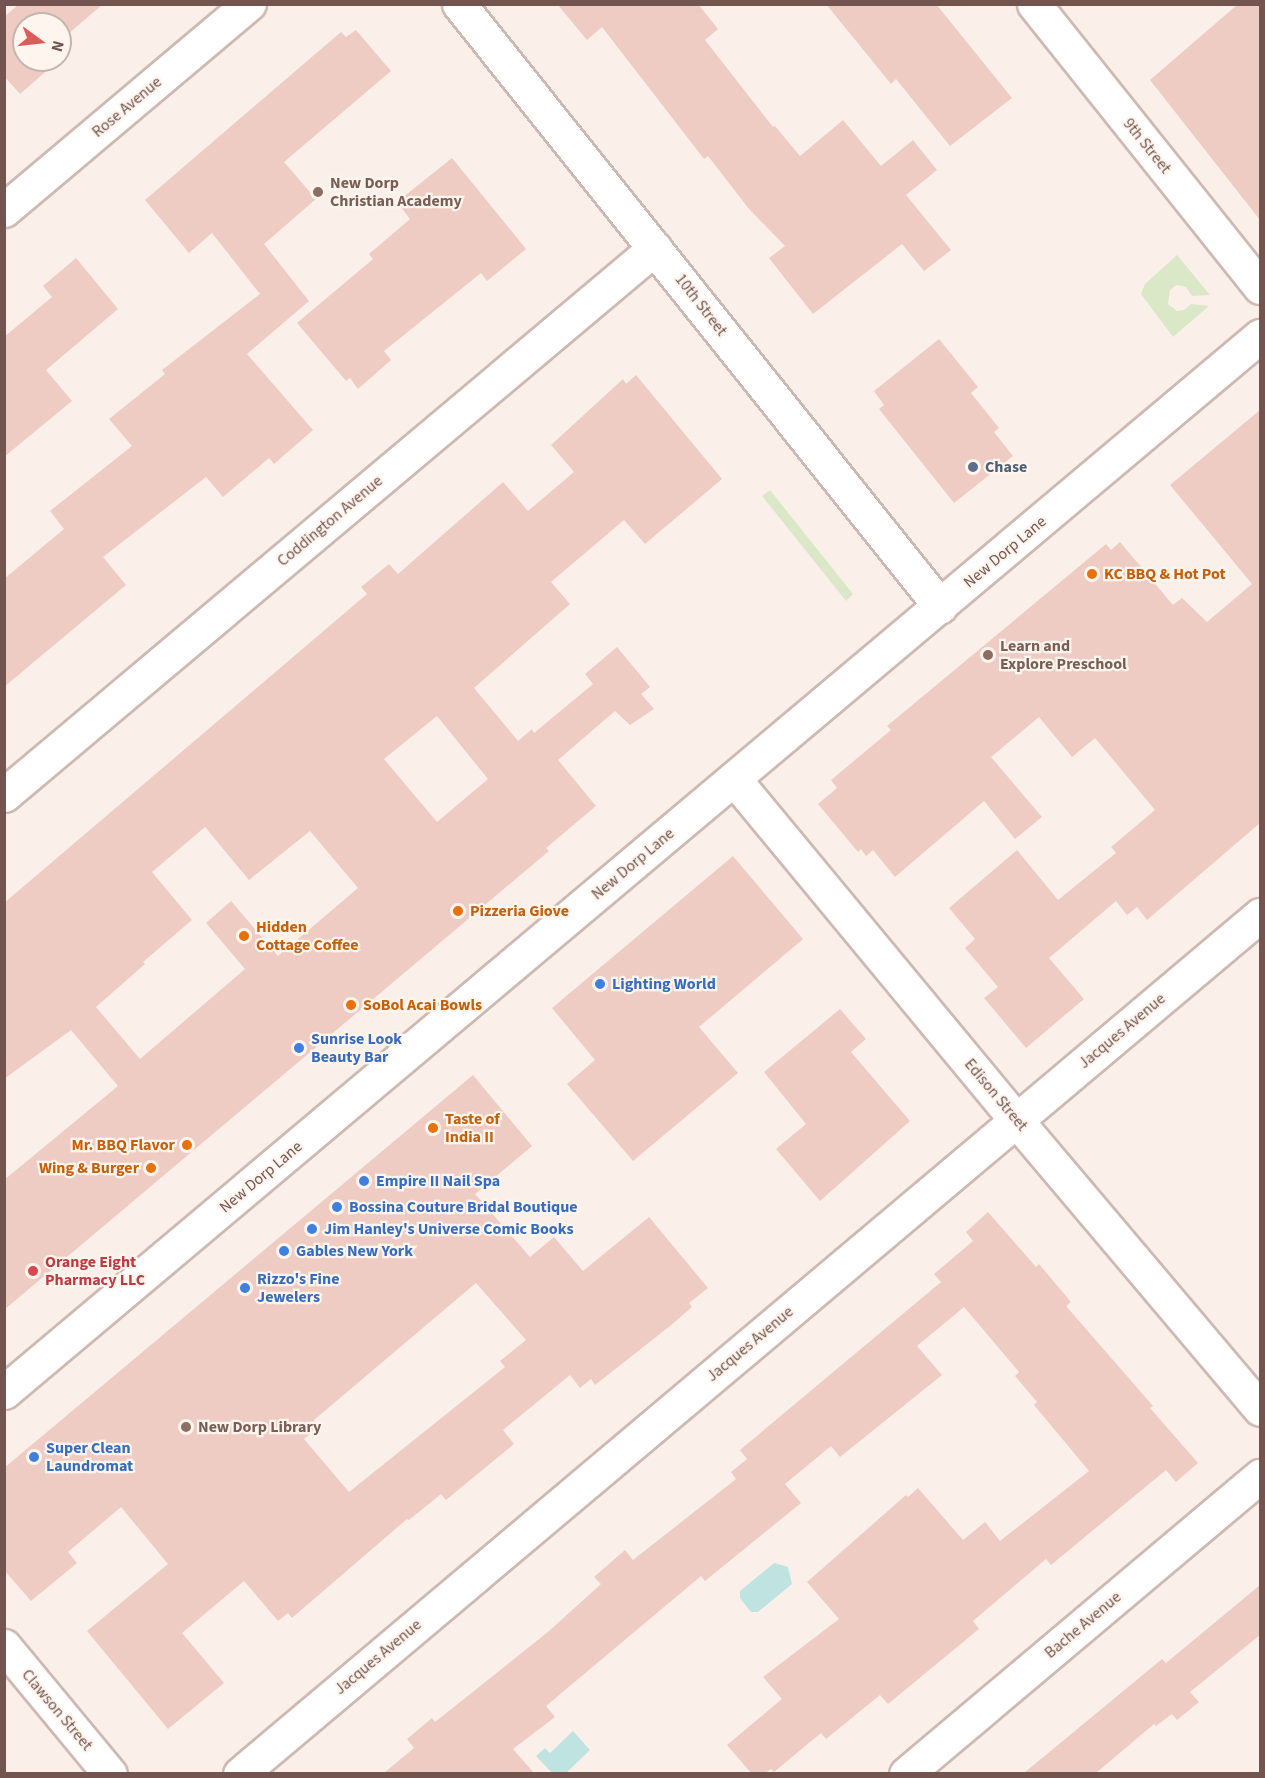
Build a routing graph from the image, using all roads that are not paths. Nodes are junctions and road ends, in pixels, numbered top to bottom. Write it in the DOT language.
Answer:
graph roads {
  1 [pos="249,4"];
  2 [pos="459,4"];
  3 [pos="1034,4"];
  4 [pos="4,210"];
  5 [pos="656,248"];
  6 [pos="1260,286"];
  7 [pos="1260,336"];
  8 [pos="940,606"];
  9 [pos="734,779"];
  10 [pos="4,795"];
  11 [pos="1260,915"];
  12 [pos="1016,1120"];
  13 [pos="4,1392"];
  14 [pos="1260,1409"];
  15 [pos="1260,1476"];
  16 [pos="4,1646"];
  17 [pos="110,1773"];
  18 [pos="240,1773"];
  19 [pos="906,1773"];
  1 -- 4 [label="street, Rose Avenue"];
  2 -- 5 [label="street, 10th Street"];
  3 -- 6 [label="street, 9th Street"];
  5 -- 8 [label="street, 10th Street"];
  5 -- 10 [label="street, Coddington Avenue"];
  7 -- 8 [label="street, New Dorp Lane"];
  8 -- 9 [label="street, New Dorp Lane"];
  9 -- 12 [label="street, Edison Street"];
  9 -- 13 [label="street, New Dorp Lane"];
  11 -- 12 [label="street, Jacques Avenue"];
  12 -- 14 [label="street, Edison Street"];
  12 -- 18 [label="street, Jacques Avenue"];
  15 -- 19 [label="street, Bache Avenue"];
  16 -- 17 [label="street, Clawson Street"];
}
